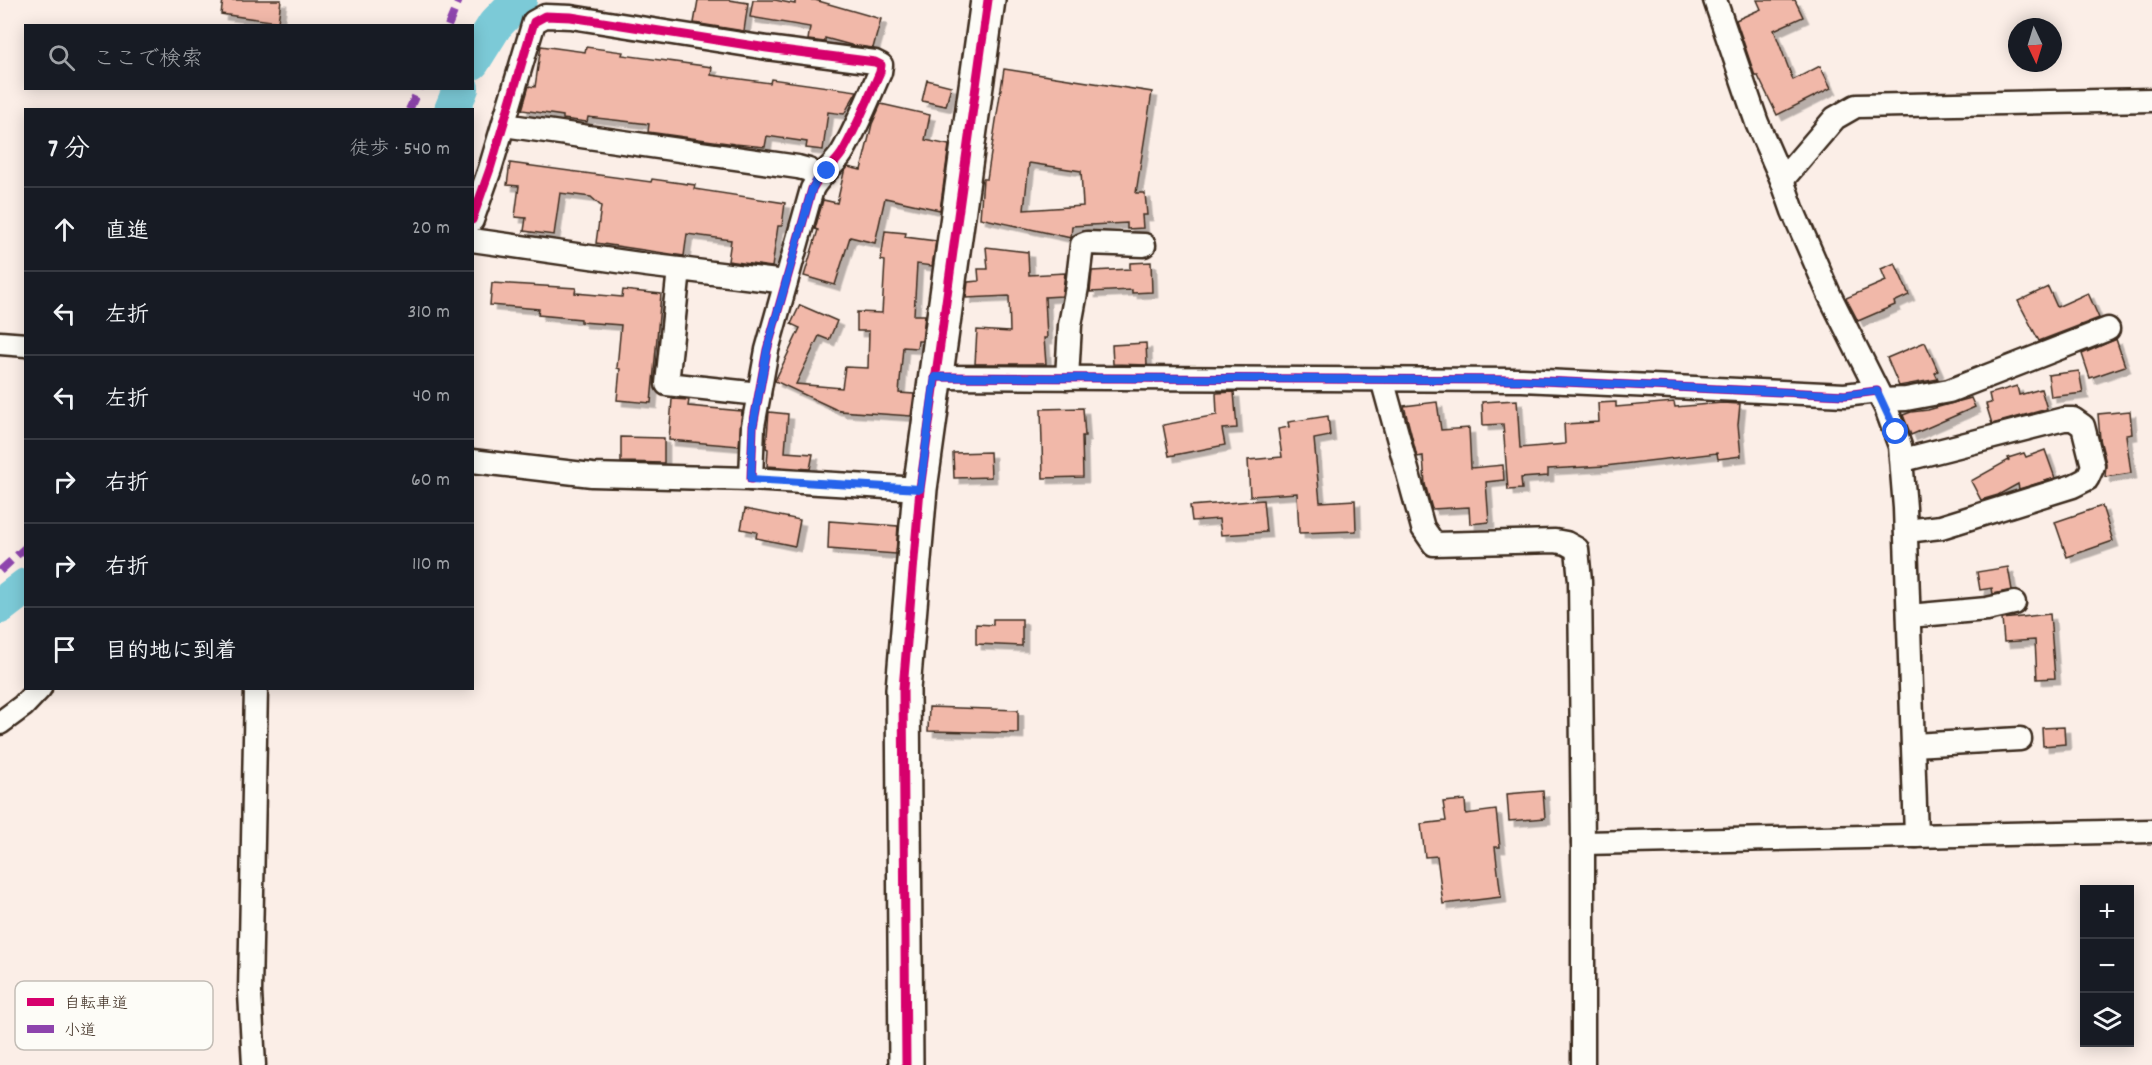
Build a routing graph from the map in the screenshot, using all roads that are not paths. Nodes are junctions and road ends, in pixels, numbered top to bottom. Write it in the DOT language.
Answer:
graph roads {
  1 [pos="988,0"];
  2 [pos="1715,0"];
  3 [pos="2152,100"];
  4 [pos="504,125"];
  5 [pos="818,178"];
  6 [pos="1782,180"];
  7 [pos="474,214"];
  8 [pos="474,240"];
  9 [pos="1144,245"];
  10 [pos="680,269"];
  11 [pos="786,282"];
  12 [pos="2108,329"];
  13 [pos="0,343"];
  14 [pos="24,345"];
  15 [pos="935,377"];
  16 [pos="1067,378"];
  17 [pos="1382,379"];
  18 [pos="759,394"];
  19 [pos="1879,395"];
  20 [pos="1903,460"];
  21 [pos="474,461"];
  22 [pos="751,479"];
  23 [pos="920,489"];
  24 [pos="1906,531"];
  25 [pos="2014,603"];
  26 [pos="1909,616"];
  27 [pos="38,690"];
  28 [pos="256,690"];
  29 [pos="0,723"];
  30 [pos="2020,739"];
  31 [pos="1913,745"];
  32 [pos="2152,831"];
  33 [pos="1917,836"];
  34 [pos="1583,843"];
  35 [pos="254,1065"];
  36 [pos="906,1065"];
  37 [pos="1583,1065"];
  1 -- 15 [label="street"];
  2 -- 6 [label="street"];
  3 -- 6 [label="street"];
  4 -- 5 [label="street"];
  4 -- 5 [label="street"];
  4 -- 7 [label="street"];
  5 -- 11 [label="street"];
  6 -- 19 [label="street"];
  8 -- 10 [label="street"];
  9 -- 16 [label="street"];
  10 -- 11 [label="street"];
  10 -- 18 [label="street"];
  11 -- 18 [label="street"];
  12 -- 19 [label="street"];
  13 -- 14 [label="street"];
  15 -- 16 [label="street"];
  15 -- 23 [label="street"];
  16 -- 17 [label="street"];
  17 -- 19 [label="street"];
  17 -- 34 [label="street"];
  18 -- 22 [label="street"];
  19 -- 20 [label="street"];
  20 -- 24 [label="street"];
  20 -- 24 [label="street"];
  21 -- 22 [label="street"];
  22 -- 23 [label="street"];
  23 -- 36 [label="street"];
  24 -- 26 [label="street"];
  25 -- 26 [label="street"];
  26 -- 31 [label="street"];
  27 -- 29 [label="street"];
  28 -- 35 [label="street"];
  30 -- 31 [label="street"];
  31 -- 33 [label="street"];
  32 -- 33 [label="street"];
  33 -- 34 [label="street"];
  34 -- 37 [label="street"];
}
